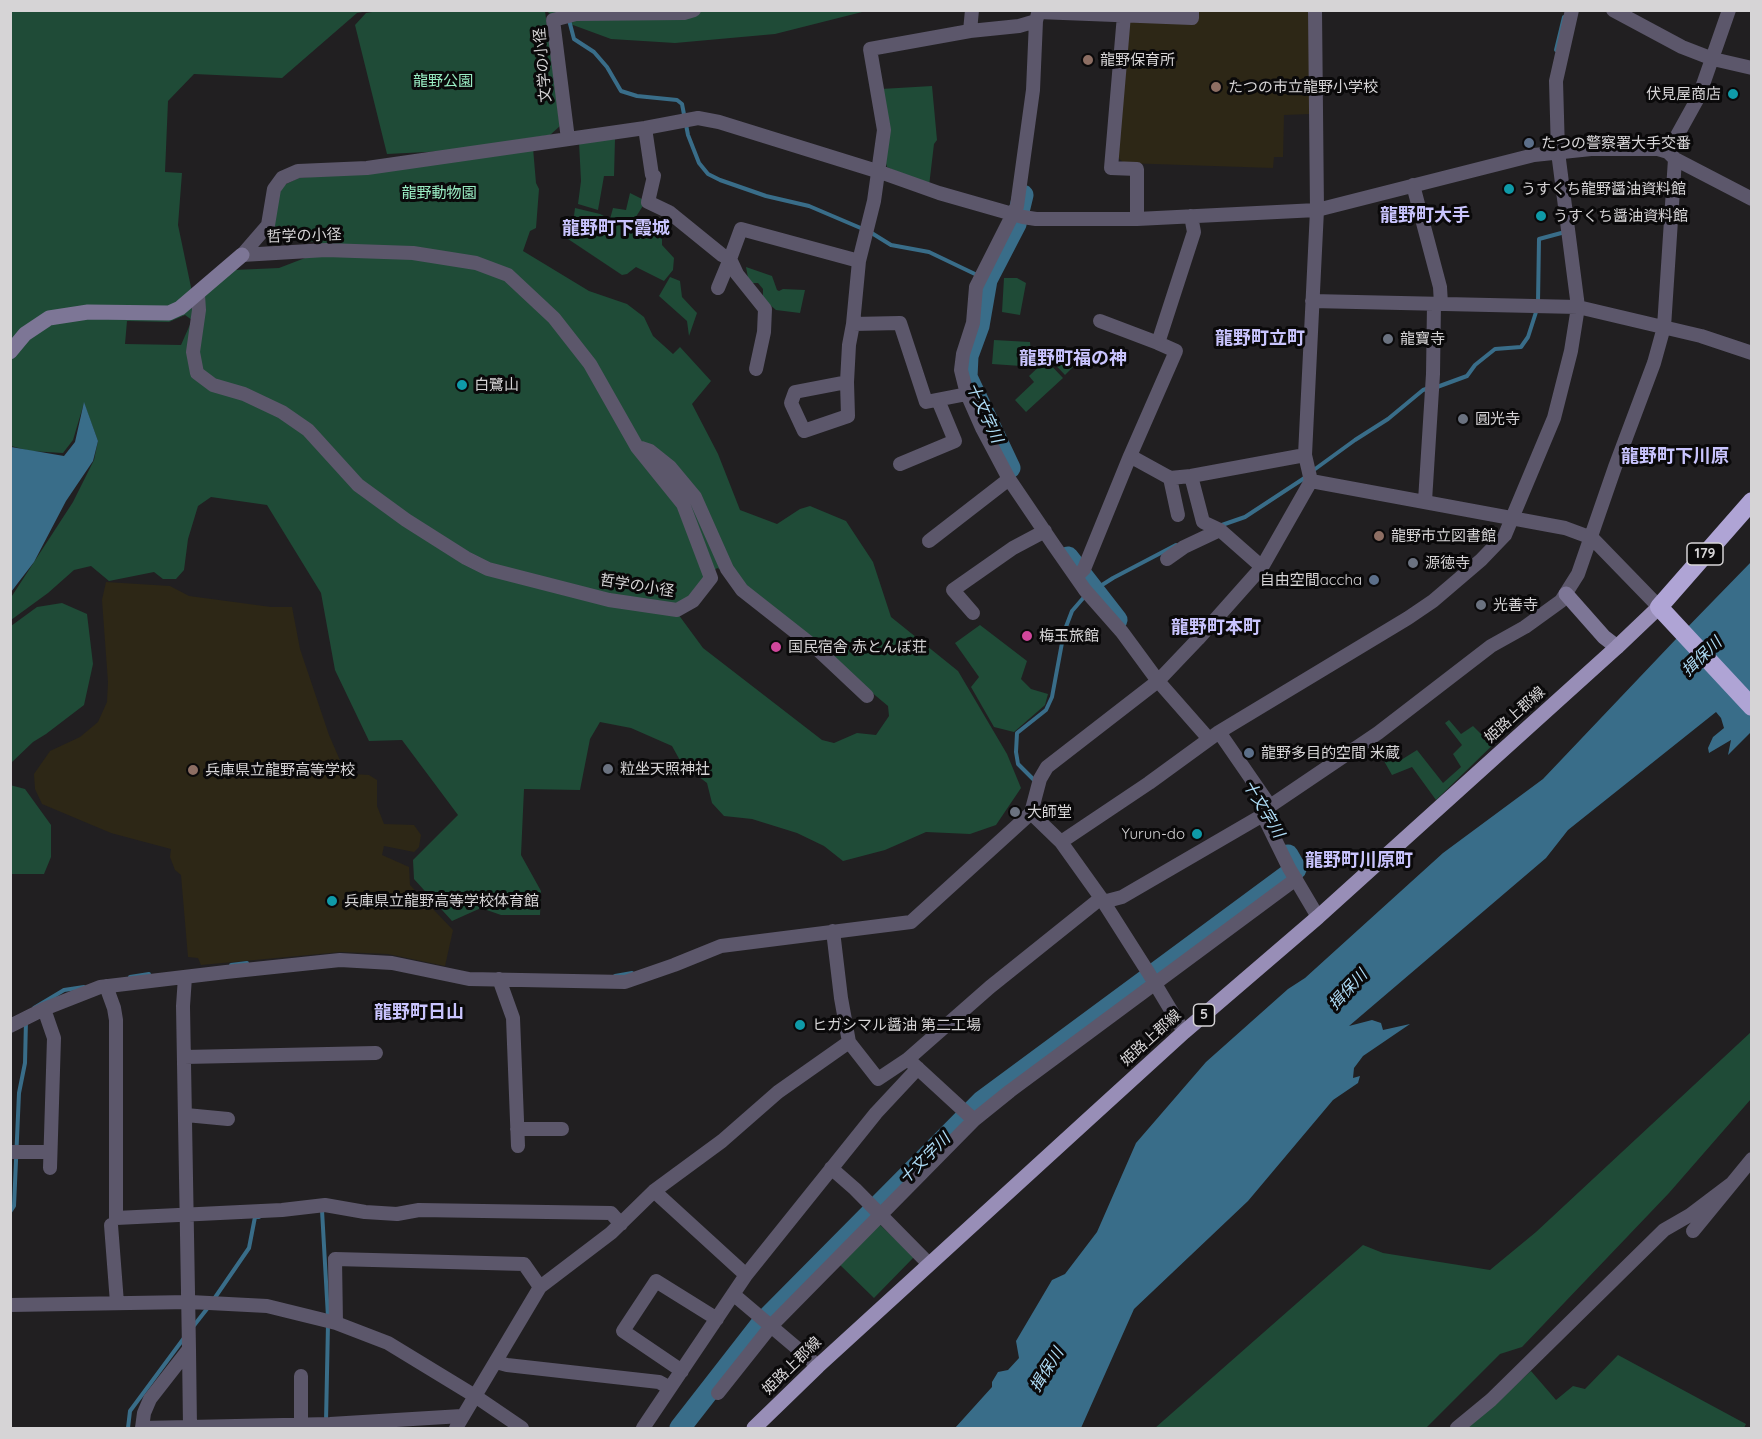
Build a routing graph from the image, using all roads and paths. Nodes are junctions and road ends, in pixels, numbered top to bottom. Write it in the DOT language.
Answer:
graph roads {
  1 [pos="694,10"];
  2 [pos="972,10"];
  3 [pos="1192,10"];
  4 [pos="1315,10"];
  5 [pos="1572,10"];
  6 [pos="1613,10"];
  7 [pos="1729,10"];
  8 [pos="1041,14"];
  9 [pos="1124,15"];
  10 [pos="970,31"];
  11 [pos="1713,59"];
  12 [pos="1752,68"];
  13 [pos="645,128"];
  14 [pos="568,139"];
  15 [pos="1554,152"];
  16 [pos="1672,156"];
  17 [pos="880,172"];
  18 [pos="1413,185"];
  19 [pos="1752,199"];
  20 [pos="1317,210"];
  21 [pos="1018,216"];
  22 [pos="1191,216"];
  23 [pos="1137,219"];
  24 [pos="242,255"];
  25 [pos="730,259"];
  26 [pos="860,261"];
  27 [pos="718,288"];
  28 [pos="198,295"];
  29 [pos="1312,301"];
  30 [pos="1438,304"];
  31 [pos="1578,307"];
  32 [pos="1100,321"];
  33 [pos="853,324"];
  34 [pos="1664,327"];
  35 [pos="1158,343"];
  36 [pos="10,352"];
  37 [pos="1752,353"];
  38 [pos="756,369"];
  39 [pos="847,382"];
  40 [pos="967,394"];
  41 [pos="938,400"];
  42 [pos="637,447"];
  43 [pos="1305,455"];
  44 [pos="1130,456"];
  45 [pos="900,464"];
  46 [pos="1191,476"];
  47 [pos="1170,477"];
  48 [pos="1009,479"];
  49 [pos="1311,481"];
  50 [pos="1425,501"];
  51 [pos="1752,501"];
  52 [pos="1178,515"];
  53 [pos="1514,518"];
  54 [pos="1220,530"];
  55 [pos="1044,531"];
  56 [pos="1592,538"];
  57 [pos="929,541"];
  58 [pos="1167,559"];
  59 [pos="1262,567"];
  60 [pos="1076,578"];
  61 [pos="1566,594"];
  62 [pos="1659,607"];
  63 [pos="973,613"];
  64 [pos="1617,647"];
  65 [pos="1158,681"];
  66 [pos="867,696"];
  67 [pos="1752,707"];
  68 [pos="1214,736"];
  69 [pos="1267,811"];
  70 [pos="1030,813"];
  71 [pos="1061,842"];
  72 [pos="1292,874"];
  73 [pos="1102,900"];
  74 [pos="1318,917"];
  75 [pos="833,931"];
  76 [pos="185,977"];
  77 [pos="1152,977"];
  78 [pos="499,979"];
  79 [pos="106,986"];
  80 [pos="44,1009"];
  81 [pos="10,1026"];
  82 [pos="1184,1032"];
  83 [pos="849,1042"];
  84 [pos="376,1053"];
  85 [pos="184,1057"];
  86 [pos="913,1064"];
  87 [pos="186,1115"];
  88 [pos="228,1119"];
  89 [pos="974,1120"];
  90 [pos="517,1129"];
  91 [pos="562,1129"];
  92 [pos="518,1146"];
  93 [pos="10,1152"];
  94 [pos="50,1152"];
  95 [pos="1752,1159"];
  96 [pos="50,1168"];
  97 [pos="831,1168"];
  98 [pos="1731,1184"];
  99 [pos="654,1191"];
  100 [pos="187,1215"];
  101 [pos="879,1215"];
  102 [pos="621,1224"];
  103 [pos="111,1225"];
  104 [pos="1693,1231"];
  105 [pos="929,1264"];
  106 [pos="746,1275"];
  107 [pos="540,1287"];
  108 [pos="733,1294"];
  109 [pos="117,1302"];
  110 [pos="190,1302"];
  111 [pos="10,1305"];
  112 [pos="717,1319"];
  113 [pos="766,1320"];
  114 [pos="336,1323"];
  115 [pos="189,1349"];
  116 [pos="496,1362"];
  117 [pos="818,1366"];
  118 [pos="682,1371"];
  119 [pos="301,1376"];
  120 [pos="670,1388"];
  121 [pos="718,1393"];
  122 [pos="475,1396"];
  123 [pos="459,1422"];
  124 [pos="302,1424"];
  125 [pos="190,1427"];
  126 [pos="142,1428"];
  127 [pos="522,1428"];
  128 [pos="643,1428"];
  129 [pos="754,1428"];
  130 [pos="1457,1428"];
  1 -- 14 [label="street, 文学の小径"];
  2 -- 10 [label="street"];
  3 -- 9 [label="street"];
  4 -- 20 [label="street"];
  5 -- 15 [label="street"];
  6 -- 11 [label="street"];
  7 -- 11 [label="street"];
  8 -- 9 [label="street"];
  8 -- 10 [label="street"];
  8 -- 21 [label="street"];
  9 -- 23 [label="street"];
  10 -- 17 [label="street"];
  11 -- 12 [label="street"];
  11 -- 16 [label="street"];
  13 -- 14 [label="street"];
  13 -- 17 [label="street"];
  13 -- 25 [label="street"];
  14 -- 24 [label="street"];
  15 -- 16 [label="street"];
  15 -- 18 [label="street"];
  15 -- 31 [label="street"];
  16 -- 19 [label="street"];
  16 -- 34 [label="street"];
  17 -- 21 [label="street"];
  17 -- 26 [label="street"];
  18 -- 20 [label="street"];
  18 -- 30 [label="street"];
  20 -- 22 [label="street"];
  20 -- 29 [label="street"];
  21 -- 23 [label="street"];
  21 -- 40 [label="street"];
  22 -- 23 [label="street"];
  22 -- 35 [label="street"];
  24 -- 28 [label="street"];
  24 -- 42 [label="street, 哲学の小径"];
  25 -- 26 [label="street"];
  25 -- 27 [label="street"];
  25 -- 38 [label="street"];
  26 -- 33 [label="street"];
  28 -- 36 [label="street"];
  28 -- 42 [label="street, 哲学の小径"];
  29 -- 30 [label="street"];
  29 -- 43 [label="street"];
  30 -- 31 [label="street"];
  30 -- 50 [label="street"];
  31 -- 34 [label="street"];
  31 -- 53 [label="street"];
  32 -- 35 [label="street"];
  33 -- 39 [label="street"];
  33 -- 41 [label="street"];
  34 -- 37 [label="street"];
  34 -- 56 [label="street"];
  35 -- 44 [label="street"];
  39 -- 39 [label="street"];
  40 -- 41 [label="street"];
  40 -- 48 [label="street"];
  41 -- 45 [label="street"];
  42 -- 66 [label="street"];
  43 -- 46 [label="street"];
  43 -- 49 [label="street"];
  44 -- 47 [label="street"];
  44 -- 60 [label="street"];
  46 -- 47 [label="street"];
  46 -- 54 [label="street"];
  47 -- 52 [label="street"];
  48 -- 55 [label="street"];
  48 -- 57 [label="street"];
  49 -- 50 [label="street"];
  49 -- 59 [label="street"];
  50 -- 53 [label="street"];
  51 -- 62 [label="highway, 179"];
  53 -- 56 [label="street"];
  53 -- 68 [label="street"];
  54 -- 58 [label="street"];
  54 -- 59 [label="street"];
  55 -- 60 [label="street"];
  55 -- 63 [label="street"];
  56 -- 61 [label="street"];
  56 -- 62 [label="street"];
  59 -- 65 [label="street"];
  60 -- 65 [label="street"];
  61 -- 64 [label="street"];
  61 -- 69 [label="street"];
  62 -- 64 [label="main road, 姫路上郡線 / 5"];
  62 -- 67 [label="highway"];
  64 -- 74 [label="main road, 姫路上郡線 / 5"];
  65 -- 68 [label="street"];
  65 -- 70 [label="street"];
  68 -- 69 [label="street"];
  68 -- 71 [label="street"];
  69 -- 72 [label="street"];
  69 -- 73 [label="street"];
  70 -- 71 [label="street"];
  70 -- 75 [label="street"];
  71 -- 73 [label="street"];
  72 -- 74 [label="street"];
  72 -- 77 [label="street"];
  73 -- 77 [label="street"];
  73 -- 86 [label="street"];
  74 -- 82 [label="main road, 姫路上郡線 / 5"];
  75 -- 78 [label="street"];
  75 -- 83 [label="street"];
  76 -- 78 [label="street"];
  76 -- 79 [label="street"];
  76 -- 85 [label="street"];
  77 -- 82 [label="street"];
  77 -- 89 [label="street"];
  78 -- 90 [label="street"];
  79 -- 80 [label="street"];
  79 -- 100 [label="street"];
  80 -- 81 [label="street"];
  80 -- 94 [label="street"];
  82 -- 105 [label="main road, 姫路上郡線 / 5"];
  83 -- 86 [label="street"];
  83 -- 99 [label="street"];
  84 -- 85 [label="street"];
  85 -- 87 [label="street"];
  86 -- 89 [label="street"];
  86 -- 97 [label="street"];
  87 -- 88 [label="street"];
  87 -- 100 [label="street"];
  89 -- 101 [label="street"];
  90 -- 91 [label="street"];
  90 -- 92 [label="street"];
  93 -- 94 [label="street"];
  94 -- 96 [label="street"];
  95 -- 98 [label="street"];
  97 -- 101 [label="street"];
  97 -- 106 [label="street"];
  98 -- 104 [label="street"];
  98 -- 130 [label="street"];
  99 -- 102 [label="street"];
  99 -- 106 [label="street"];
  100 -- 102 [label="street"];
  100 -- 110 [label="street"];
  101 -- 105 [label="street"];
  101 -- 113 [label="street"];
  102 -- 107 [label="street"];
  103 -- 109 [label="street"];
  105 -- 117 [label="main road, 姫路上郡線 / 5"];
  106 -- 108 [label="street"];
  107 -- 114 [label="street"];
  107 -- 116 [label="street"];
  108 -- 112 [label="street"];
  108 -- 113 [label="street"];
  109 -- 110 [label="street"];
  109 -- 111 [label="street"];
  110 -- 114 [label="street"];
  110 -- 115 [label="street"];
  112 -- 118 [label="street"];
  112 -- 118 [label="street"];
  113 -- 117 [label="street"];
  113 -- 121 [label="street"];
  114 -- 122 [label="street"];
  115 -- 125 [label="street"];
  115 -- 126 [label="street"];
  116 -- 120 [label="street"];
  116 -- 122 [label="street"];
  117 -- 129 [label="main road, 姫路上郡線 / 5"];
  118 -- 120 [label="street"];
  119 -- 124 [label="street"];
  120 -- 128 [label="street"];
  122 -- 123 [label="street"];
  122 -- 127 [label="street"];
  123 -- 124 [label="street"];
  124 -- 125 [label="street"];
  125 -- 126 [label="street"];
}
